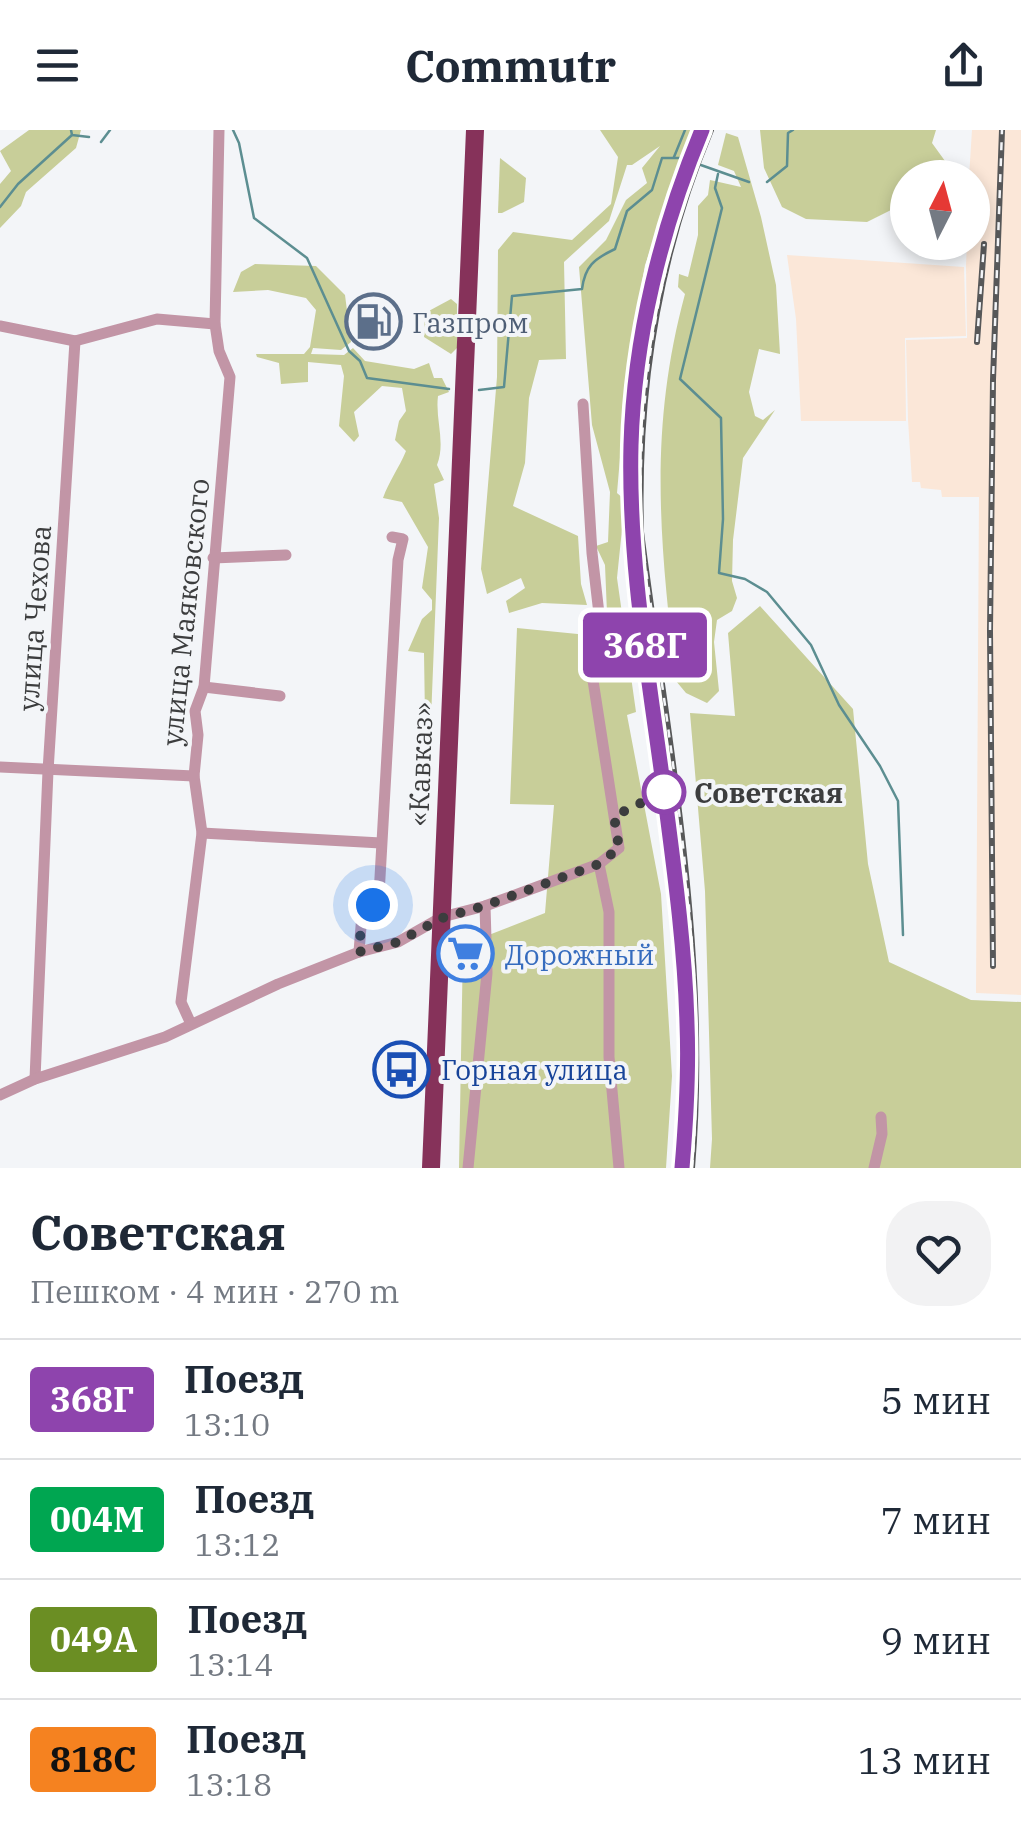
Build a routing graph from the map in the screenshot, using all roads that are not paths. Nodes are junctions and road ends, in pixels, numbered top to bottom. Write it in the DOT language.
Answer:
graph roads {
  1 [pos="220,130"];
  2 [pos="475,130"];
  3 [pos="215,324"];
  4 [pos="0,326"];
  5 [pos="75,341"];
  6 [pos="582,404"];
  7 [pos="392,537"];
  8 [pos="286,556"];
  9 [pos="213,558"];
  10 [pos="204,688"];
  11 [pos="280,696"];
  12 [pos="0,767"];
  13 [pos="48,771"];
  14 [pos="194,776"];
  15 [pos="202,833"];
  16 [pos="380,843"];
  17 [pos="599,864"];
  18 [pos="484,906"];
  19 [pos="442,918"];
  20 [pos="359,952"];
  21 [pos="191,1024"];
  22 [pos="35,1079"];
  23 [pos="0,1094"];
  24 [pos="882,1117"];
  25 [pos="431,1168"];
  26 [pos="468,1168"];
  27 [pos="619,1168"];
  28 [pos="874,1168"];
  1 -- 3 [label="street, улица Маяковского"];
  2 -- 19 [label="highway, «Кавказ»"];
  3 -- 5 [label="street"];
  3 -- 9 [label="street, улица Маяковского"];
  4 -- 5 [label="street"];
  5 -- 13 [label="street, улица Чехова"];
  6 -- 17 [label="street"];
  7 -- 16 [label="street"];
  8 -- 9 [label="street"];
  9 -- 10 [label="street, улица Маяковского"];
  10 -- 11 [label="street"];
  10 -- 14 [label="street, улица Маяковского"];
  12 -- 13 [label="street"];
  13 -- 14 [label="street"];
  13 -- 22 [label="street, улица Чехова"];
  14 -- 15 [label="street, улица Маяковского"];
  15 -- 16 [label="street"];
  15 -- 21 [label="street, улица Маяковского"];
  16 -- 20 [label="street"];
  17 -- 18 [label="street"];
  17 -- 27 [label="street"];
  18 -- 19 [label="street"];
  18 -- 26 [label="street"];
  19 -- 20 [label="street"];
  19 -- 25 [label="highway, «Кавказ»"];
  20 -- 21 [label="street"];
  21 -- 22 [label="street"];
  22 -- 23 [label="street"];
  24 -- 28 [label="street"];
}
